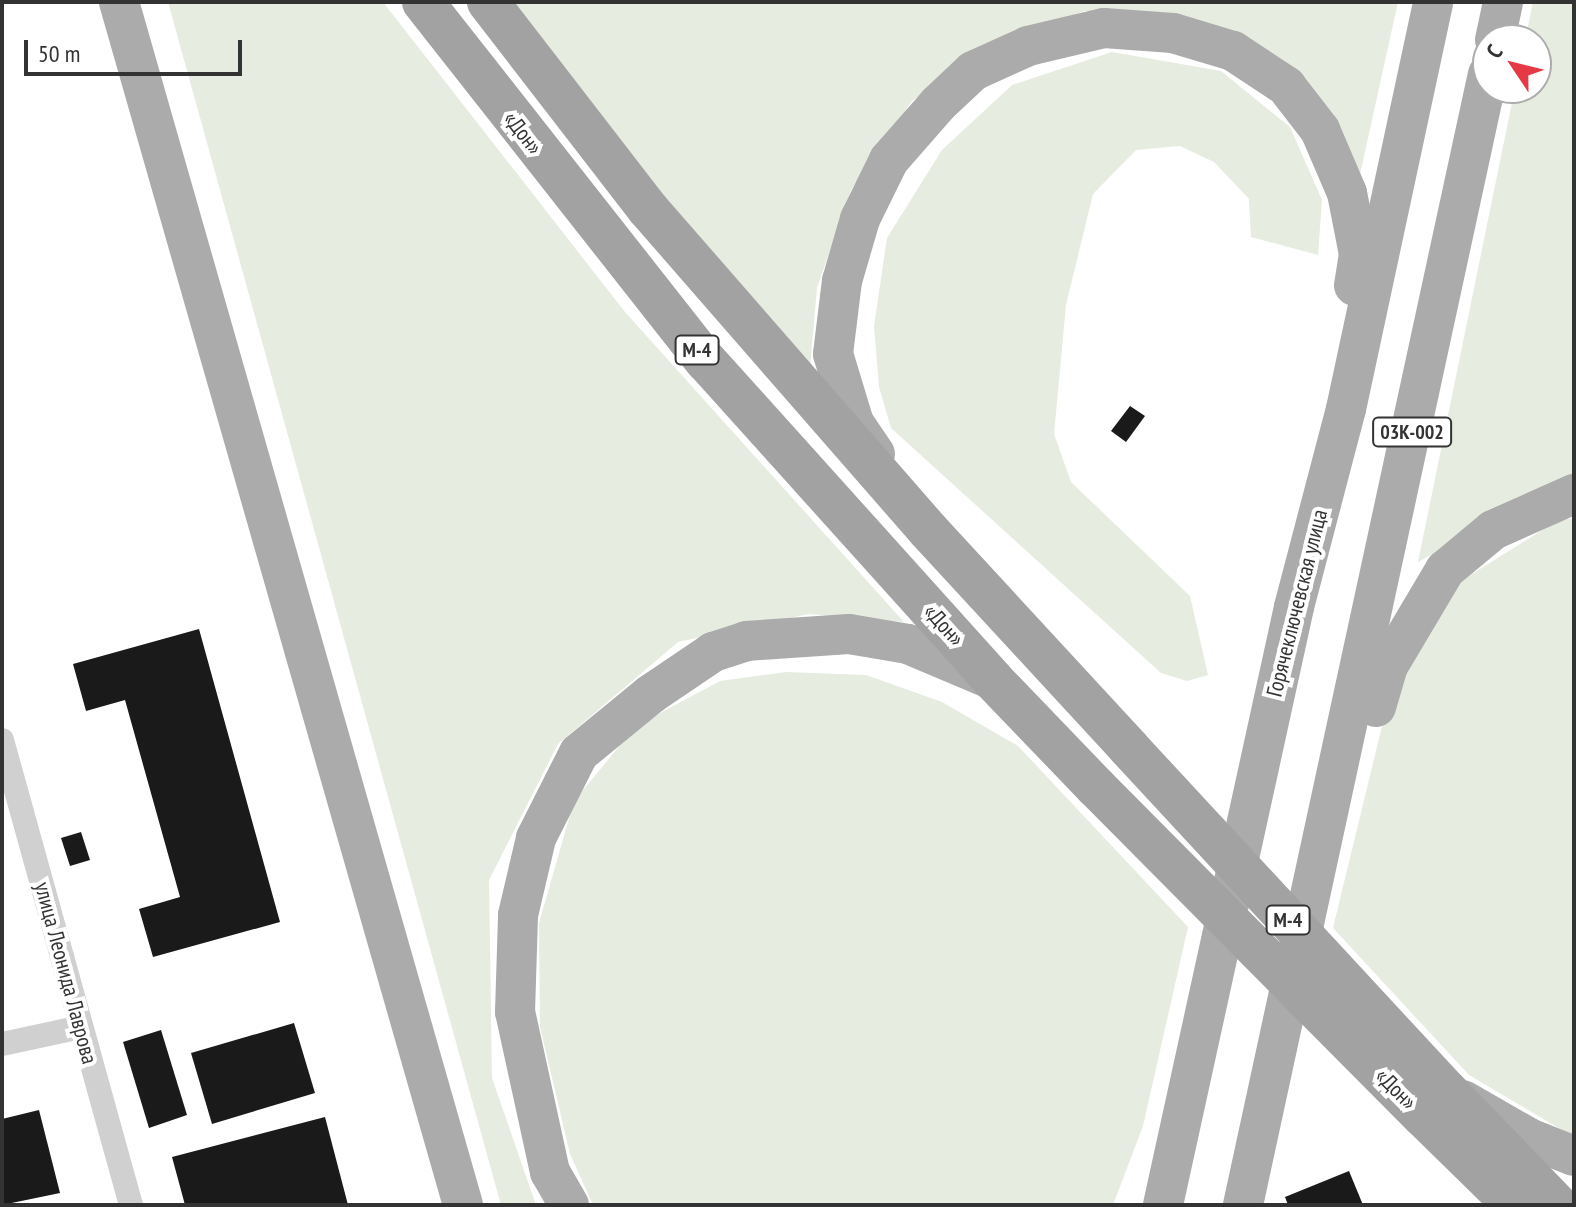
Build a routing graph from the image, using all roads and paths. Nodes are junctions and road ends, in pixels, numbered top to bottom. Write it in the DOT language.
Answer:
graph roads {
  1 [pos="119,2"];
  2 [pos="423,2"];
  3 [pos="488,2"];
  4 [pos="1433,2"];
  5 [pos="1503,2"];
  6 [pos="1498,24"];
  7 [pos="1482,104"];
  8 [pos="1346,409"];
  9 [pos="1574,494"];
  10 [pos="928,530"];
  11 [pos="1283,657"];
  12 [pos="993,680"];
  13 [pos="2,740"];
  14 [pos="81,1027"];
  15 [pos="2,1044"];
  16 [pos="1437,1113"];
  17 [pos="1574,1156"];
  18 [pos="1245,1195"];
  19 [pos="131,1205"];
  20 [pos="463,1205"];
  21 [pos="569,1205"];
  22 [pos="1137,1205"];
  23 [pos="1163,1205"];
  24 [pos="1498,1205"];
  25 [pos="1514,1205"];
  26 [pos="1557,1205"];
  1 -- 20 [label="main road"];
  2 -- 12 [label="highway, «Дон» / М-4"];
  3 -- 10 [label="highway, «Дон» / М-4"];
  4 -- 8 [label="main road, Горячеключевская улица / 03К-002"];
  5 -- 6 [label="main road"];
  7 -- 18 [label="main road, 03К-002"];
  8 -- 10 [label="main road"];
  8 -- 11 [label="main road, Горячеключевская улица / 03К-002"];
  9 -- 18 [label="main road"];
  10 -- 16 [label="highway, «Дон» / М-4, bridge"];
  11 -- 22 [label="main road"];
  11 -- 23 [label="main road, Горячеключевская улица"];
  12 -- 16 [label="highway, «Дон» / М-4, bridge"];
  12 -- 21 [label="main road"];
  13 -- 14 [label="street, улица Леонида Лаврова"];
  14 -- 15 [label="street"];
  14 -- 19 [label="street, улица Леонида Лаврова"];
  16 -- 17 [label="main road"];
  16 -- 24 [label="main road"];
  16 -- 25 [label="highway, «Дон» / М-4"];
  16 -- 26 [label="highway, «Дон» / М-4"];
}
